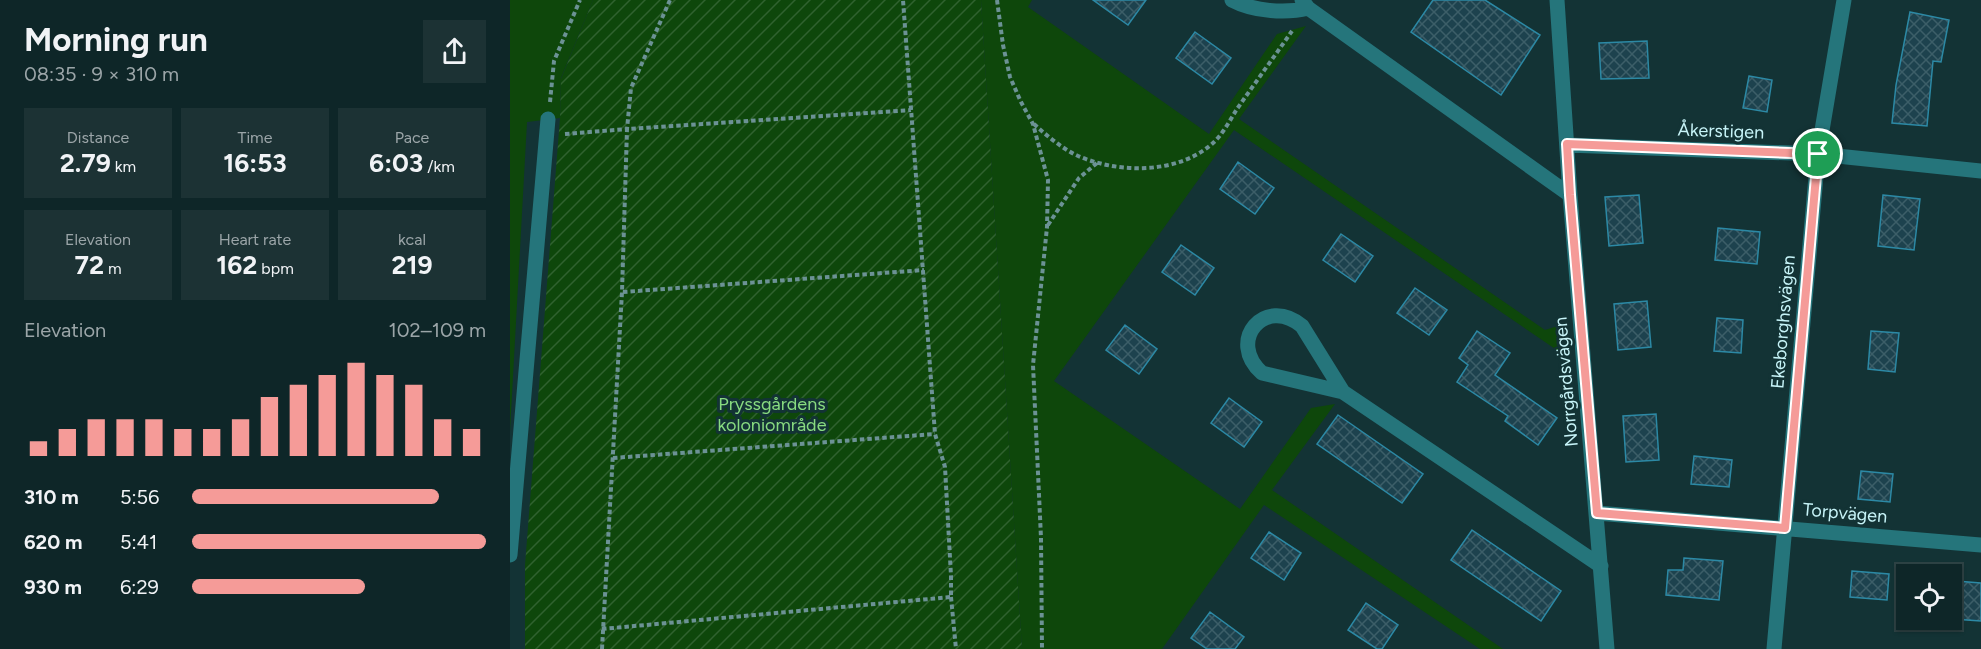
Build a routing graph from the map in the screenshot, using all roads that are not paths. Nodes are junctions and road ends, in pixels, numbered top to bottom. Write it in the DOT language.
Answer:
graph roads {
  1 [pos="1232,0"];
  2 [pos="1557,0"];
  3 [pos="1844,0"];
  4 [pos="1305,4"];
  5 [pos="548,119"];
  6 [pos="1567,144"];
  7 [pos="1818,154"];
  8 [pos="1981,171"];
  9 [pos="1570,195"];
  10 [pos="1343,392"];
  11 [pos="1597,513"];
  12 [pos="1785,528"];
  13 [pos="1981,545"];
  14 [pos="510,555"];
  15 [pos="1601,566"];
  16 [pos="1607,649"];
  17 [pos="1774,649"];
  1 -- 4 [label="street"];
  2 -- 6 [label="street, Norrgårdsvägen"];
  3 -- 7 [label="street, Ekeborghsvägen"];
  4 -- 9 [label="street"];
  5 -- 14 [label="street"];
  6 -- 7 [label="street, Åkerstigen"];
  6 -- 9 [label="street, Norrgårdsvägen"];
  7 -- 8 [label="street, Åkerstigen"];
  7 -- 12 [label="street, Ekeborghsvägen"];
  9 -- 11 [label="street, Norrgårdsvägen"];
  10 -- 10 [label="street"];
  10 -- 15 [label="street"];
  11 -- 12 [label="street, Torpvägen"];
  11 -- 15 [label="street, Norrgårdsvägen"];
  12 -- 13 [label="street, Torpvägen"];
  12 -- 17 [label="street, Ekeborghsvägen"];
  15 -- 16 [label="street, Norrgårdsvägen"];
}
